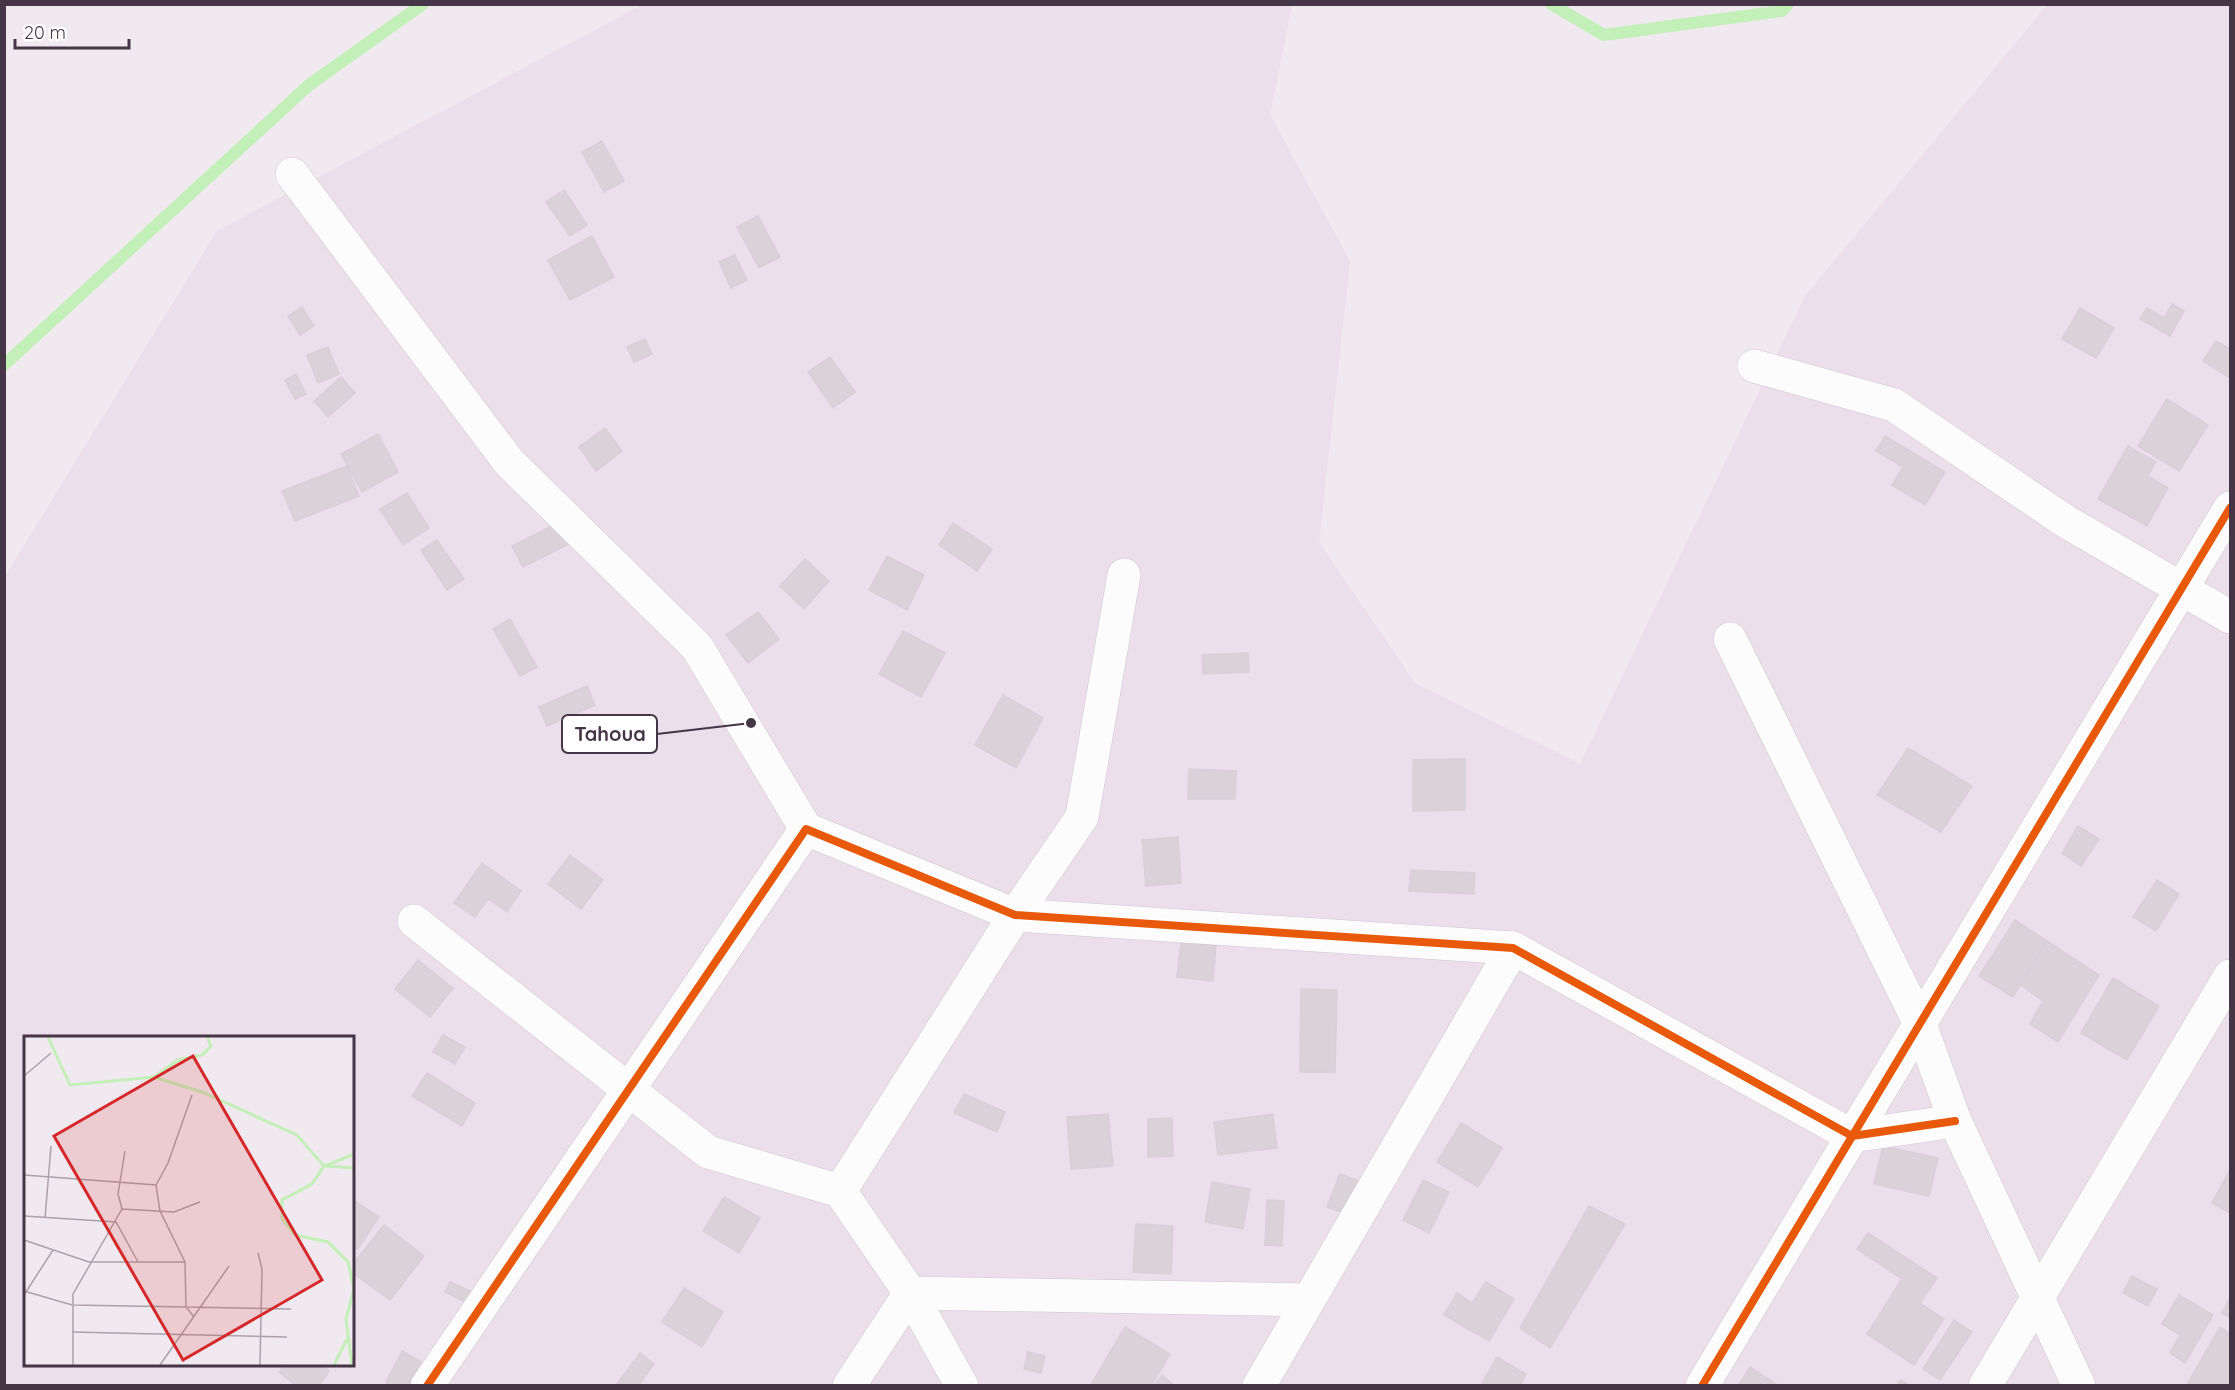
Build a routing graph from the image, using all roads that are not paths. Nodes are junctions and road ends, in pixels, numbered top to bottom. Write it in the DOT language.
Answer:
graph roads {
  1 [pos="292,174"];
  2 [pos="1754,366"];
  3 [pos="2230,508"];
  4 [pos="1124,575"];
  5 [pos="2182,589"];
  6 [pos="2230,617"];
  7 [pos="1730,639"];
  8 [pos="806,829"];
  9 [pos="1015,915"];
  10 [pos="414,921"];
  11 [pos="1513,948"];
  12 [pos="2230,976"];
  13 [pos="1920,1024"];
  14 [pos="629,1089"];
  15 [pos="1955,1121"];
  16 [pos="1852,1136"];
  17 [pos="840,1191"];
  18 [pos="910,1293"];
  19 [pos="2038,1298"];
  20 [pos="1309,1300"];
  21 [pos="427,1386"];
  22 [pos="849,1386"];
  23 [pos="962,1386"];
  24 [pos="1259,1386"];
  25 [pos="1702,1386"];
  26 [pos="1985,1386"];
  27 [pos="2079,1386"];
  1 -- 8 [label="street"];
  2 -- 5 [label="street"];
  3 -- 5 [label="street"];
  4 -- 9 [label="street"];
  5 -- 6 [label="street"];
  5 -- 13 [label="street"];
  7 -- 13 [label="street"];
  8 -- 9 [label="street"];
  8 -- 14 [label="street"];
  9 -- 11 [label="street"];
  9 -- 17 [label="street"];
  10 -- 14 [label="street"];
  11 -- 16 [label="street"];
  11 -- 20 [label="street"];
  12 -- 19 [label="street"];
  13 -- 15 [label="street"];
  13 -- 16 [label="street"];
  14 -- 17 [label="street"];
  14 -- 21 [label="street"];
  15 -- 16 [label="street"];
  15 -- 19 [label="street"];
  16 -- 25 [label="street"];
  17 -- 18 [label="street"];
  18 -- 20 [label="street"];
  18 -- 22 [label="street"];
  18 -- 23 [label="street"];
  19 -- 26 [label="street"];
  19 -- 27 [label="street"];
  20 -- 24 [label="street"];
}
